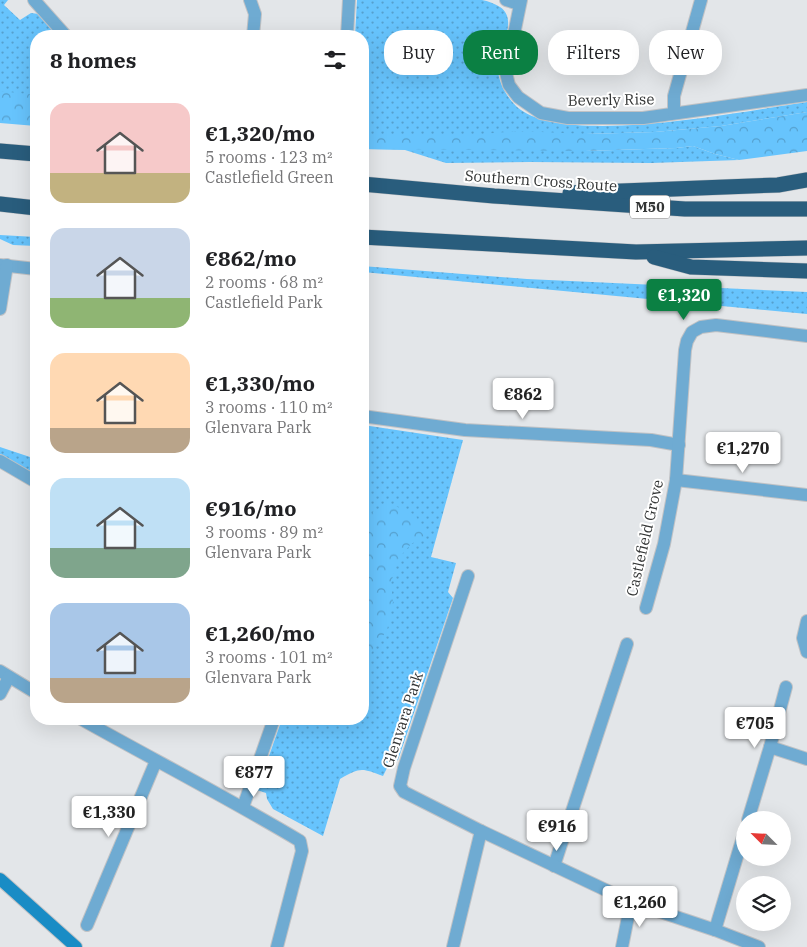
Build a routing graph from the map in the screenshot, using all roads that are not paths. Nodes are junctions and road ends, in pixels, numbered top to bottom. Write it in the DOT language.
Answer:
graph roads {
  1 [pos="34,0"];
  2 [pos="250,0"];
  3 [pos="349,0"];
  4 [pos="506,0"];
  5 [pos="700,0"];
  6 [pos="520,2"];
  7 [pos="61,30"];
  8 [pos="254,30"];
  9 [pos="347,30"];
  10 [pos="807,95"];
  11 [pos="674,113"];
  12 [pos="0,151"];
  13 [pos="30,154"];
  14 [pos="807,180"];
  15 [pos="369,185"];
  16 [pos="494,196"];
  17 [pos="0,204"];
  18 [pos="30,207"];
  19 [pos="807,209"];
  20 [pos="369,237"];
  21 [pos="807,248"];
  22 [pos="636,252"];
  23 [pos="4,265"];
  24 [pos="30,267"];
  25 [pos="807,271"];
  26 [pos="0,309"];
  27 [pos="807,336"];
  28 [pos="369,417"];
  29 [pos="679,445"];
  30 [pos="0,461"];
  31 [pos="30,478"];
  32 [pos="676,480"];
  33 [pos="807,495"];
  34 [pos="468,576"];
  35 [pos="646,608"];
  36 [pos="807,621"];
  37 [pos="627,644"];
  38 [pos="807,652"];
  39 [pos="4,674"];
  40 [pos="786,687"];
  41 [pos="30,689"];
  42 [pos="0,694"];
  43 [pos="95,725"];
  44 [pos="272,725"];
  45 [pos="770,747"];
  46 [pos="807,759"];
  47 [pos="156,761"];
  48 [pos="243,807"];
  49 [pos="751,811"];
  50 [pos="481,831"];
  51 [pos="736,860"];
  52 [pos="554,866"];
  53 [pos="2,884"];
  54 [pos="631,902"];
  55 [pos="86,925"];
  56 [pos="715,930"];
  57 [pos="76,947"];
  58 [pos="277,947"];
  59 [pos="453,947"];
  60 [pos="622,947"];
  61 [pos="759,947"];
  1 -- 7 [label="street"];
  2 -- 8 [label="street"];
  3 -- 9 [label="street"];
  4 -- 6 [label="street"];
  5 -- 11 [label="street"];
  6 -- 11 [label="street, Beverly Rise"];
  10 -- 11 [label="street, Beverly Rise"];
  12 -- 13 [label="highway"];
  14 -- 16 [label="highway, M50"];
  15 -- 16 [label="highway, Southern Cross Route / M50"];
  16 -- 19 [label="highway, Southern Cross Route / M50"];
  17 -- 18 [label="highway"];
  20 -- 22 [label="highway"];
  21 -- 22 [label="highway"];
  22 -- 25 [label="highway"];
  23 -- 24 [label="street"];
  23 -- 26 [label="street"];
  27 -- 29 [label="street, Castlefield Grove"];
  28 -- 29 [label="street"];
  29 -- 32 [label="street, Castlefield Grove"];
  30 -- 31 [label="street"];
  32 -- 33 [label="street"];
  32 -- 35 [label="street, Castlefield Grove"];
  34 -- 50 [label="street, Glenvara Park"];
  36 -- 38 [label="street"];
  37 -- 52 [label="street"];
  39 -- 41 [label="street"];
  39 -- 42 [label="street"];
  40 -- 45 [label="street"];
  43 -- 47 [label="street"];
  44 -- 48 [label="street"];
  45 -- 46 [label="street"];
  45 -- 49 [label="street"];
  47 -- 48 [label="street"];
  47 -- 55 [label="street"];
  48 -- 58 [label="street"];
  50 -- 52 [label="street, Glenvara Park"];
  50 -- 59 [label="street"];
  51 -- 56 [label="street"];
  52 -- 54 [label="street, Glenvara Park"];
  53 -- 57 [label="street"];
  54 -- 56 [label="street, Glenvara Park"];
  54 -- 60 [label="street"];
  56 -- 61 [label="street, Glenvara Park"];
}
